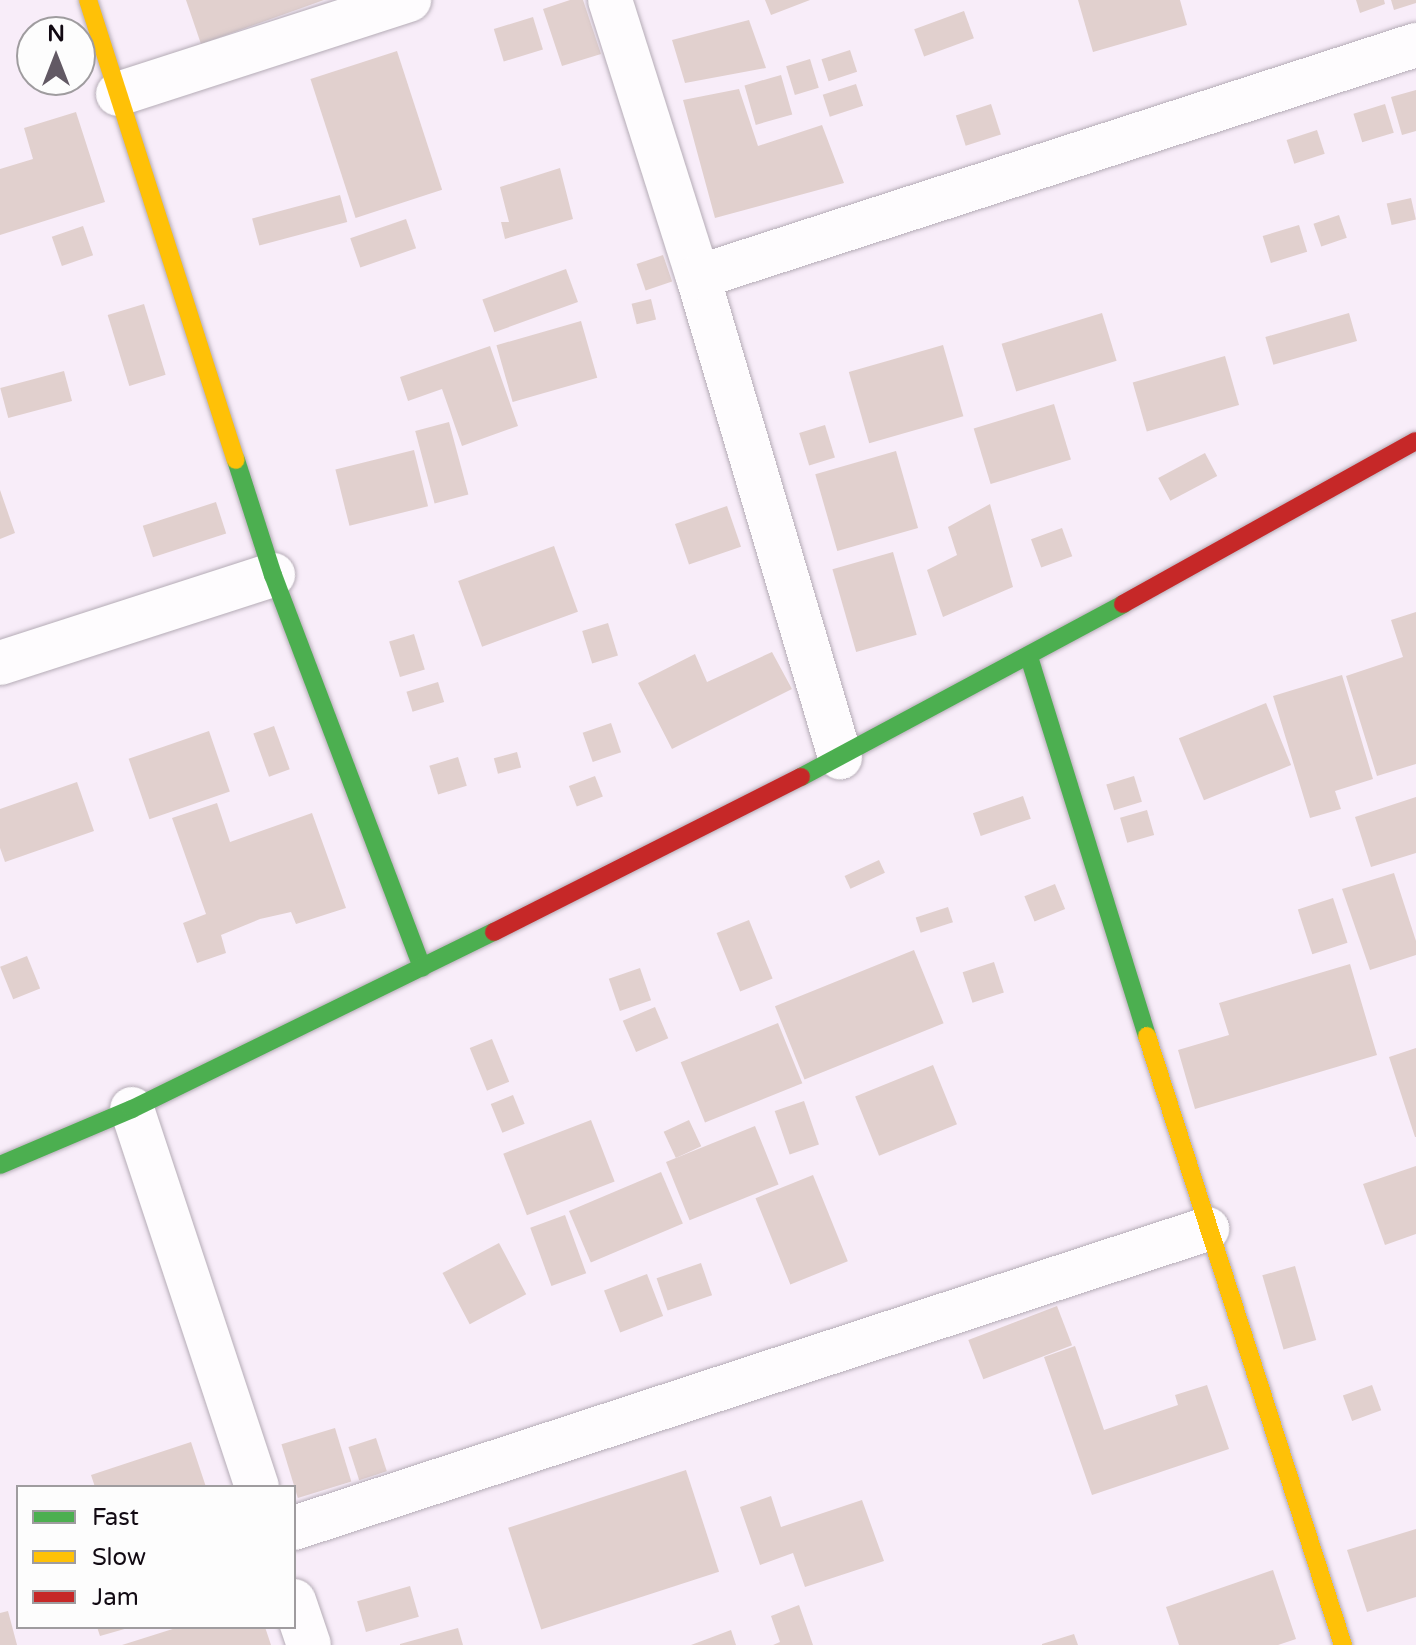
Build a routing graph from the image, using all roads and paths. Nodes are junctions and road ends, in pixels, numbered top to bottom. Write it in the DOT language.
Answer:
graph roads {
  1 [pos="88,0"];
  2 [pos="409,0"];
  3 [pos="610,0"];
  4 [pos="1416,45"];
  5 [pos="118,94"];
  6 [pos="698,277"];
  7 [pos="1416,441"];
  8 [pos="273,575"];
  9 [pos="1029,657"];
  10 [pos="0,663"];
  11 [pos="840,757"];
  12 [pos="422,968"];
  13 [pos="132,1109"];
  14 [pos="0,1165"];
  15 [pos="1207,1229"];
  16 [pos="256,1485"];
  17 [pos="296,1527"];
  18 [pos="296,1607"];
  19 [pos="309,1645"];
  20 [pos="1343,1645"];
  1 -- 5 [label="street"];
  2 -- 5 [label="street"];
  3 -- 6 [label="street"];
  4 -- 6 [label="street"];
  5 -- 8 [label="street"];
  6 -- 11 [label="street"];
  7 -- 9 [label="street"];
  8 -- 10 [label="street"];
  8 -- 12 [label="street"];
  9 -- 11 [label="street"];
  9 -- 15 [label="street"];
  11 -- 12 [label="street"];
  12 -- 13 [label="street"];
  13 -- 14 [label="street"];
  13 -- 16 [label="street"];
  15 -- 17 [label="street"];
  15 -- 20 [label="street"];
  18 -- 19 [label="street"];
}
